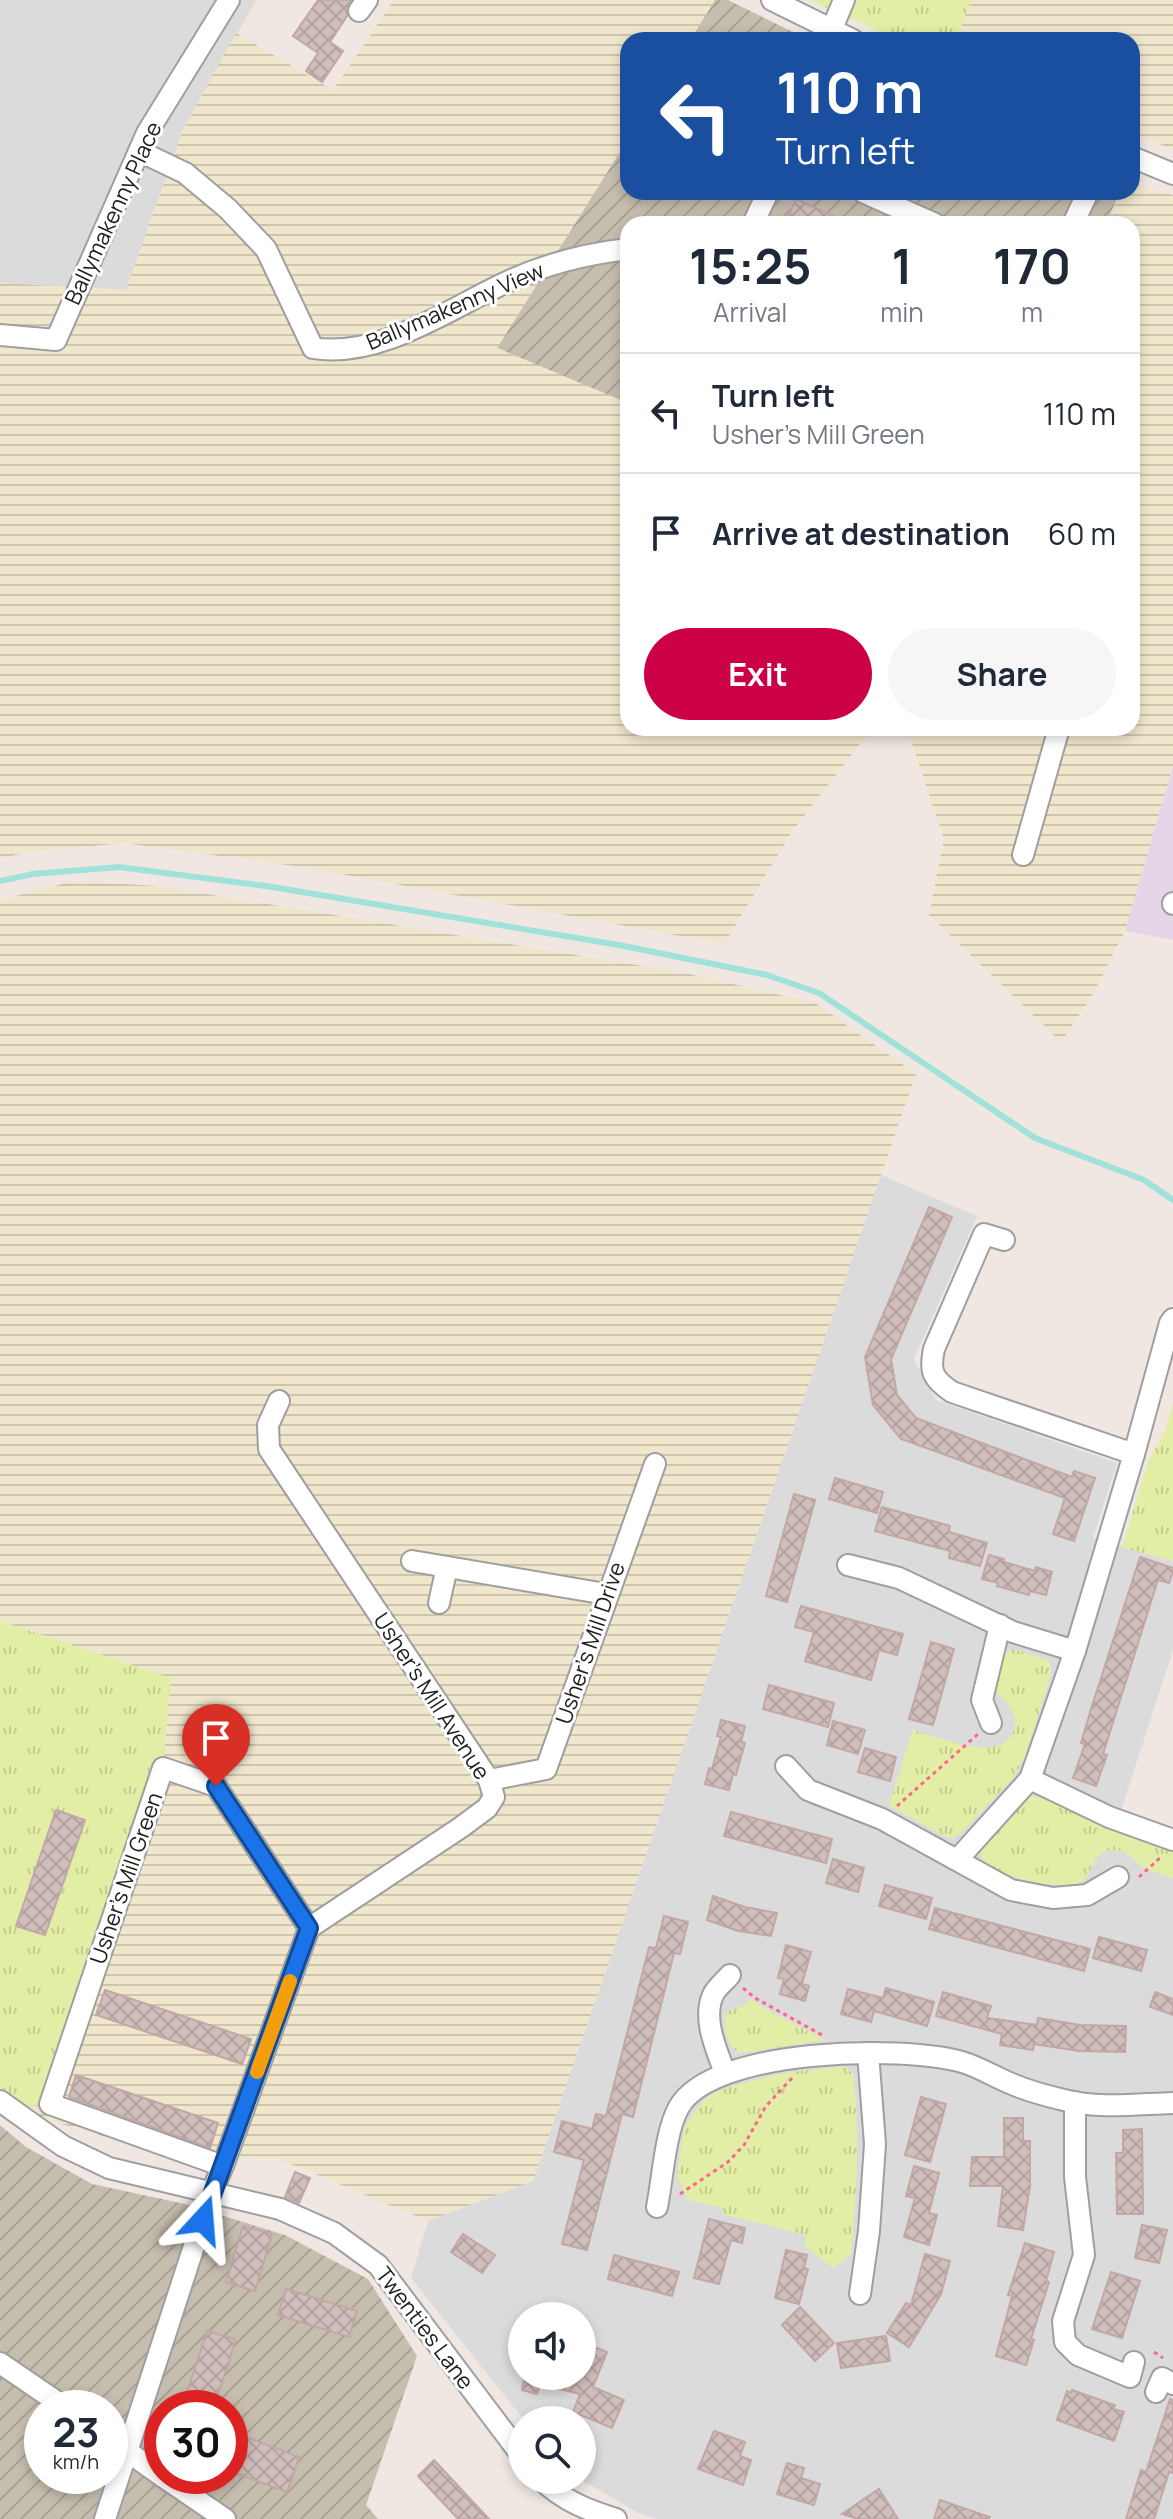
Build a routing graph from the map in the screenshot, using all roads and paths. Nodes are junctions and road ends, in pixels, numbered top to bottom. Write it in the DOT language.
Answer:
graph roads {
  1 [pos="229,0"];
  2 [pos="772,0"];
  3 [pos="844,0"];
  4 [pos="831,31"];
  5 [pos="139,151"];
  6 [pos="1140,160"];
  7 [pos="1173,174"];
  8 [pos="881,200"];
  9 [pos="917,216"];
  10 [pos="620,250"];
  11 [pos="0,335"];
  12 [pos="1057,736"];
  13 [pos="1023,855"];
  14 [pos="1004,1240"];
  15 [pos="1173,1319"];
  16 [pos="279,1401"];
  17 [pos="1134,1454"];
  18 [pos="655,1464"];
  19 [pos="412,1561"];
  20 [pos="848,1565"];
  21 [pos="447,1567"];
  22 [pos="606,1594"];
  23 [pos="439,1603"];
  24 [pos="1000,1625"];
  25 [pos="1075,1651"];
  26 [pos="991,1723"];
  27 [pos="786,1766"];
  28 [pos="1030,1779"];
  29 [pos="489,1780"];
  30 [pos="882,1819"];
  31 [pos="1173,1840"];
  32 [pos="1173,1852"];
  33 [pos="957,1860"];
  34 [pos="1118,1877"];
  35 [pos="309,1928"];
  36 [pos="730,1975"];
  37 [pos="868,2053"];
  38 [pos="841,2054"];
  39 [pos="804,2058"];
  40 [pos="725,2073"];
  41 [pos="0,2101"];
  42 [pos="1075,2102"];
  43 [pos="1173,2103"];
  44 [pos="223,2166"];
  45 [pos="212,2191"];
  46 [pos="657,2207"];
  47 [pos="860,2294"];
  48 [pos="1134,2362"];
  49 [pos="0,2363"];
  50 [pos="40,2390"];
  51 [pos="508,2437"];
  52 [pos="128,2452"];
  53 [pos="144,2463"];
  54 [pos="114,2494"];
  55 [pos="188,2494"];
  56 [pos="556,2494"];
  57 [pos="590,2515"];
  58 [pos="105,2519"];
  59 [pos="225,2519"];
  60 [pos="616,2519"];
  1 -- 5 [label="street, Ballymakenny Place"];
  2 -- 4 [label="street"];
  3 -- 4 [label="street"];
  5 -- 10 [label="street, Ballymakenny View"];
  5 -- 11 [label="street, Ballymakenny Place"];
  6 -- 7 [label="street"];
  8 -- 9 [label="street"];
  12 -- 13 [label="street"];
  14 -- 17 [label="street"];
  15 -- 17 [label="street"];
  16 -- 29 [label="street, Usher's Mill Avenue"];
  17 -- 25 [label="street"];
  18 -- 22 [label="street, Usher's Mill Drive"];
  19 -- 21 [label="street"];
  20 -- 24 [label="street"];
  21 -- 22 [label="street"];
  21 -- 23 [label="street"];
  22 -- 29 [label="street, Usher's Mill Drive"];
  24 -- 25 [label="street"];
  24 -- 26 [label="street"];
  25 -- 28 [label="street"];
  26 -- 30 [label="path"];
  27 -- 30 [label="street"];
  28 -- 31 [label="street"];
  28 -- 33 [label="street"];
  29 -- 35 [label="street, Usher's Mill Avenue"];
  30 -- 33 [label="street"];
  32 -- 34 [label="path"];
  33 -- 34 [label="street"];
  35 -- 44 [label="street"];
  35 -- 44 [label="street, Usher's Mill Green"];
  36 -- 38 [label="path"];
  36 -- 40 [label="street"];
  37 -- 38 [label="street"];
  37 -- 42 [label="street"];
  37 -- 47 [label="street"];
  38 -- 39 [label="street"];
  39 -- 40 [label="street"];
  39 -- 46 [label="path"];
  40 -- 46 [label="street"];
  41 -- 45 [label="street, Twenties Lane"];
  42 -- 43 [label="street"];
  42 -- 48 [label="street"];
  44 -- 45 [label="street"];
  45 -- 51 [label="street, Twenties Lane"];
  45 -- 52 [label="street"];
  49 -- 50 [label="street"];
  52 -- 53 [label="street"];
  54 -- 58 [label="street"];
  55 -- 59 [label="street"];
  56 -- 57 [label="street"];
  57 -- 60 [label="street"];
}
